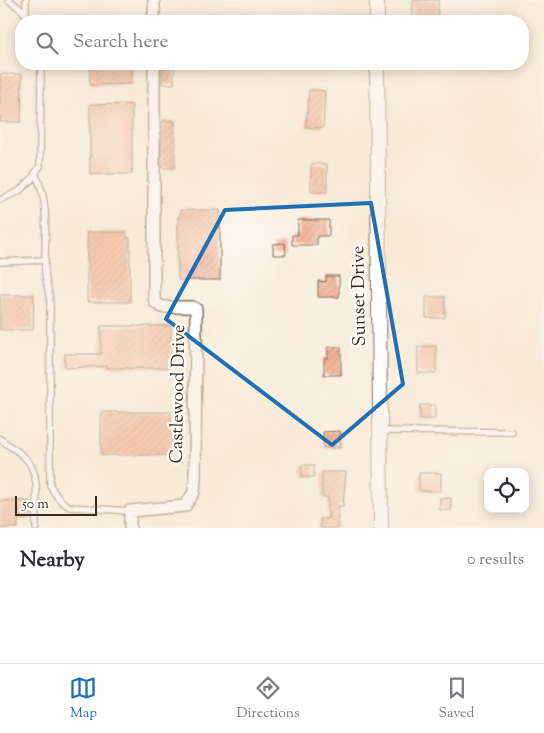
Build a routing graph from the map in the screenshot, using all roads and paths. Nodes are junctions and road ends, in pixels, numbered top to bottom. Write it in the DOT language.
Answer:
graph roads {
  1 [pos="9,0"];
  2 [pos="26,0"];
  3 [pos="154,0"];
  4 [pos="377,0"];
  5 [pos="24,15"];
  6 [pos="28,15"];
  7 [pos="154,15"];
  8 [pos="377,15"];
  9 [pos="41,70"];
  10 [pos="154,70"];
  11 [pos="377,70"];
  12 [pos="35,173"];
  13 [pos="0,200"];
  14 [pos="45,260"];
  15 [pos="0,262"];
  16 [pos="381,431"];
  17 [pos="512,432"];
  18 [pos="0,439"];
  19 [pos="130,511"];
  20 [pos="36,528"];
  21 [pos="130,528"];
  22 [pos="381,528"];
  1 -- 5 [label="lane"];
  2 -- 6 [label="lane"];
  3 -- 7 [label="street"];
  4 -- 8 [label="street"];
  9 -- 12 [label="lane"];
  10 -- 19 [label="street, Castlewood Drive"];
  11 -- 16 [label="street, Sunset Drive"];
  12 -- 13 [label="lane"];
  12 -- 14 [label="lane"];
  14 -- 15 [label="lane"];
  14 -- 19 [label="lane"];
  16 -- 17 [label="lane"];
  16 -- 22 [label="street, Sunset Drive"];
  18 -- 20 [label="lane"];
  19 -- 21 [label="street"];
}
